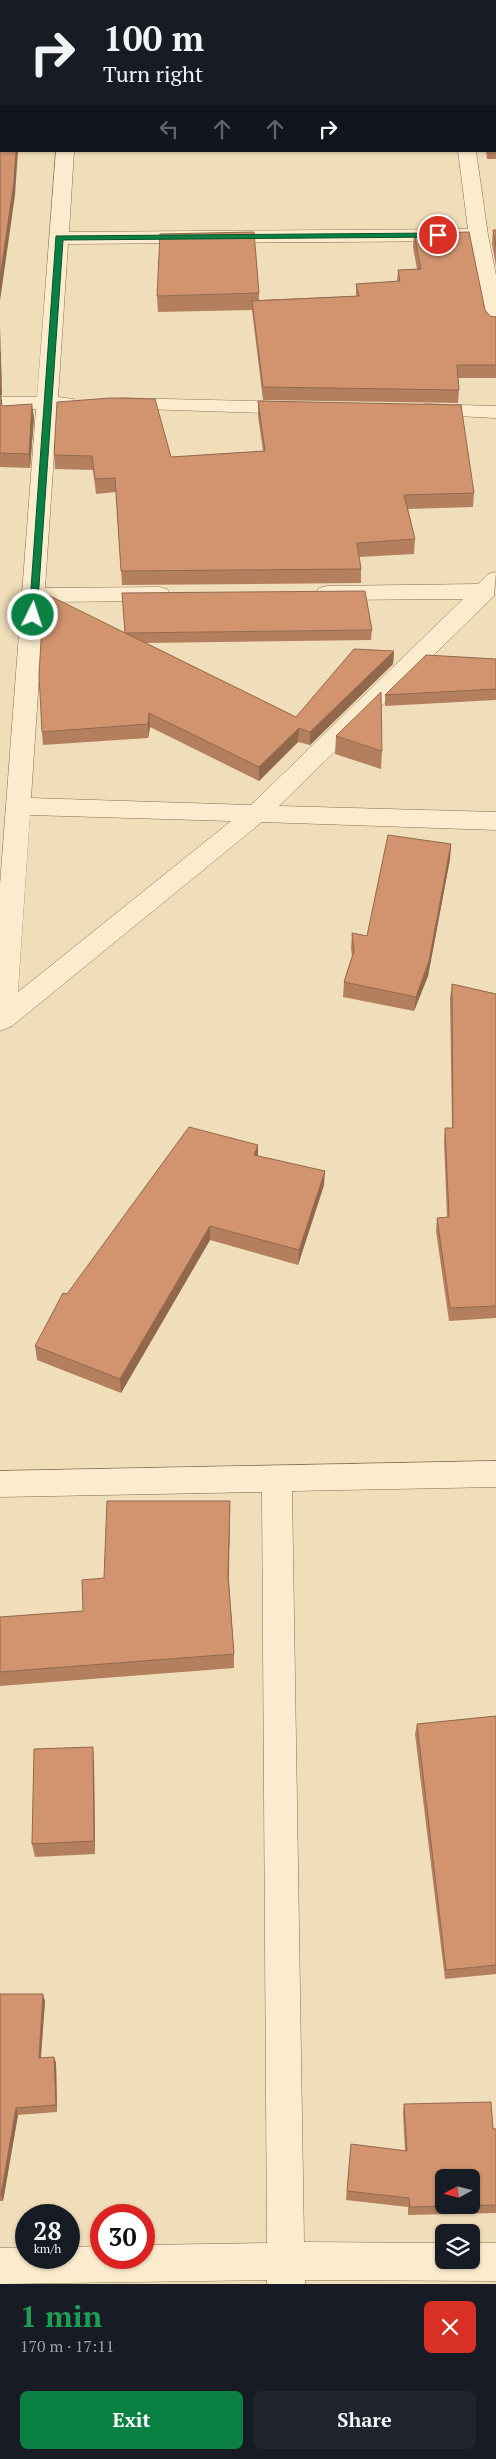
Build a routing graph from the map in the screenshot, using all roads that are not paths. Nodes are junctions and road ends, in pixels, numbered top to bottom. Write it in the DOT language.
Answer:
graph roads {
  1 [pos="65,152"];
  2 [pos="467,152"];
  3 [pos="478,235"];
  4 [pos="59,238"];
  5 [pos="496,323"];
  6 [pos="0,403"];
  7 [pos="48,403"];
  8 [pos="317,408"];
  9 [pos="406,410"];
  10 [pos="496,412"];
  11 [pos="491,585"];
  12 [pos="309,593"];
  13 [pos="181,594"];
  14 [pos="34,596"];
  15 [pos="18,806"];
  16 [pos="254,815"];
  17 [pos="496,821"];
  18 [pos="1,1020"];
  19 [pos="496,1474"];
  20 [pos="276,1480"];
  21 [pos="0,1484"];
  22 [pos="496,2262"];
  23 [pos="0,2267"];
  24 [pos="285,2273"];
  1 -- 4 [label="street"];
  2 -- 3 [label="street"];
  3 -- 4 [label="street"];
  3 -- 5 [label="street"];
  4 -- 7 [label="street"];
  6 -- 7 [label="street"];
  7 -- 8 [label="street"];
  7 -- 14 [label="street"];
  9 -- 10 [label="street"];
  11 -- 12 [label="street"];
  11 -- 16 [label="street"];
  13 -- 14 [label="street"];
  14 -- 15 [label="street"];
  15 -- 16 [label="street"];
  15 -- 18 [label="street"];
  16 -- 17 [label="street"];
  16 -- 18 [label="street"];
  19 -- 20 [label="street"];
  20 -- 21 [label="street"];
  20 -- 24 [label="street"];
  22 -- 24 [label="street"];
  23 -- 24 [label="street"];
}
